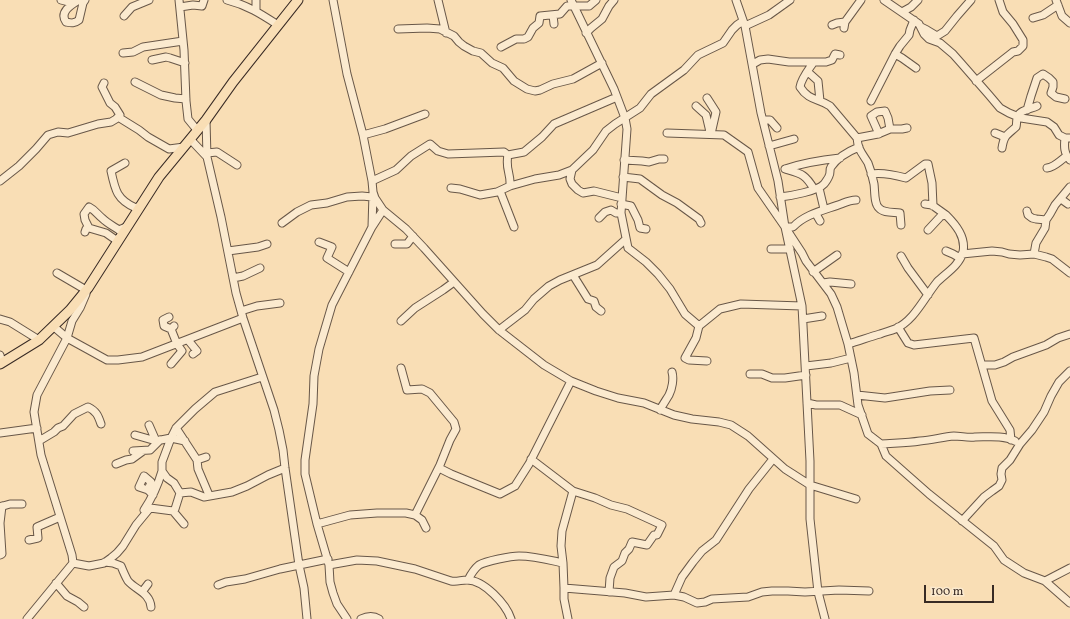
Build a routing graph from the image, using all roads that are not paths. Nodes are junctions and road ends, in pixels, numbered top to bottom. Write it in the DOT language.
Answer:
graph roads {
  1 [pos="62,0"];
  2 [pos="85,0"];
  3 [pos="149,0"];
  4 [pos="204,0"];
  5 [pos="227,0"];
  6 [pos="256,0"];
  7 [pos="298,0"];
  8 [pos="333,0"];
  9 [pos="438,0"];
  10 [pos="596,0"];
  11 [pos="614,0"];
  12 [pos="736,0"];
  13 [pos="790,0"];
  14 [pos="861,0"];
  15 [pos="884,0"];
  16 [pos="918,0"];
  17 [pos="971,0"];
  18 [pos="999,0"];
  19 [pos="78,1"];
  20 [pos="1057,2"];
  21 [pos="179,3"];
  22 [pos="572,3"];
  23 [pos="256,11"];
  24 [pos="902,12"];
  25 [pos="553,15"];
  26 [pos="124,16"];
  27 [pos="1032,18"];
  28 [pos="914,20"];
  29 [pos="744,23"];
  30 [pos="1070,23"];
  31 [pos="554,24"];
  32 [pos="278,25"];
  33 [pos="832,25"];
  34 [pos="921,27"];
  35 [pos="398,29"];
  36 [pos="446,33"];
  37 [pos="586,33"];
  38 [pos="183,41"];
  39 [pos="501,47"];
  40 [pos="123,53"];
  41 [pos="895,54"];
  42 [pos="840,55"];
  43 [pos="152,60"];
  44 [pos="813,62"];
  45 [pos="185,63"];
  46 [pos="602,63"];
  47 [pos="753,64"];
  48 [pos="916,68"];
  49 [pos="808,72"];
  50 [pos="976,81"];
  51 [pos="135,82"];
  52 [pos="104,83"];
  53 [pos="617,97"];
  54 [pos="707,98"];
  55 [pos="186,99"];
  56 [pos="1065,99"];
  57 [pos="820,101"];
  58 [pos="871,101"];
  59 [pos="696,106"];
  60 [pos="1037,106"];
  61 [pos="1027,110"];
  62 [pos="425,114"];
  63 [pos="1017,116"];
  64 [pos="118,117"];
  65 [pos="625,118"];
  66 [pos="206,120"];
  67 [pos="763,120"];
  68 [pos="777,128"];
  69 [pos="907,128"];
  70 [pos="890,129"];
  71 [pos="197,130"];
  72 [pos="667,133"];
  73 [pos="995,133"];
  74 [pos="711,134"];
  75 [pos="879,134"];
  76 [pos="363,135"];
  77 [pos="1005,137"];
  78 [pos="857,138"];
  79 [pos="1067,138"];
  80 [pos="190,139"];
  81 [pos="794,139"];
  82 [pos="769,146"];
  83 [pos="184,147"];
  84 [pos="858,147"];
  85 [pos="1002,148"];
  86 [pos="207,155"];
  87 [pos="508,155"];
  88 [pos="840,158"];
  89 [pos="1068,158"];
  90 [pos="664,159"];
  91 [pos="624,160"];
  92 [pos="125,163"];
  93 [pos="238,165"];
  94 [pos="1047,168"];
  95 [pos="775,169"];
  96 [pos="785,169"];
  97 [pos="572,170"];
  98 [pos="871,174"];
  99 [pos="623,177"];
  100 [pos="0,181"];
  101 [pos="372,181"];
  102 [pos="510,186"];
  103 [pos="1070,187"];
  104 [pos="451,188"];
  105 [pos="817,189"];
  106 [pos="500,191"];
  107 [pos="372,195"];
  108 [pos="780,197"];
  109 [pos="1061,199"];
  110 [pos="856,200"];
  111 [pos="622,201"];
  112 [pos="925,204"];
  113 [pos="1068,204"];
  114 [pos="140,206"];
  115 [pos="933,206"];
  116 [pos="824,209"];
  117 [pos="383,210"];
  118 [pos="1027,211"];
  119 [pos="621,213"];
  120 [pos="816,214"];
  121 [pos="946,215"];
  122 [pos="599,218"];
  123 [pos="1043,220"];
  124 [pos="820,222"];
  125 [pos="282,223"];
  126 [pos="701,223"];
  127 [pos="901,225"];
  128 [pos="1035,226"];
  129 [pos="126,227"];
  130 [pos="372,227"];
  131 [pos="514,227"];
  132 [pos="785,227"];
  133 [pos="646,229"];
  134 [pos="928,230"];
  135 [pos="413,236"];
  136 [pos="119,238"];
  137 [pos="626,239"];
  138 [pos="319,242"];
  139 [pos="267,244"];
  140 [pos="395,244"];
  141 [pos="790,249"];
  142 [pos="771,250"];
  143 [pos="228,251"];
  144 [pos="946,251"];
  145 [pos="1034,254"];
  146 [pos="837,255"];
  147 [pos="901,256"];
  148 [pos="961,256"];
  149 [pos="260,268"];
  150 [pos="349,272"];
  151 [pos="813,272"];
  152 [pos="57,273"];
  153 [pos="1070,273"];
  154 [pos="573,275"];
  155 [pos="233,278"];
  156 [pos="454,282"];
  157 [pos="823,283"];
  158 [pos="851,284"];
  159 [pos="87,289"];
  160 [pos="928,295"];
  161 [pos="280,303"];
  162 [pos="802,306"];
  163 [pos="601,311"];
  164 [pos="242,315"];
  165 [pos="822,316"];
  166 [pos="168,317"];
  167 [pos="0,319"];
  168 [pos="803,319"];
  169 [pos="401,321"];
  170 [pos="53,326"];
  171 [pos="699,326"];
  172 [pos="898,327"];
  173 [pos="499,330"];
  174 [pos="1070,334"];
  175 [pos="67,338"];
  176 [pos="39,340"];
  177 [pos="188,340"];
  178 [pos="177,344"];
  179 [pos="848,344"];
  180 [pos="193,354"];
  181 [pos="851,358"];
  182 [pos="1,361"];
  183 [pos="708,361"];
  184 [pos="171,364"];
  185 [pos="982,365"];
  186 [pos="806,366"];
  187 [pos="401,368"];
  188 [pos="1070,371"];
  189 [pos="672,372"];
  190 [pos="750,374"];
  191 [pos="806,375"];
  192 [pos="262,377"];
  193 [pos="571,381"];
  194 [pos="950,390"];
  195 [pos="857,396"];
  196 [pos="807,404"];
  197 [pos="660,410"];
  198 [pos="862,415"];
  199 [pos="101,424"];
  200 [pos="149,425"];
  201 [pos="37,428"];
  202 [pos="176,428"];
  203 [pos="0,433"];
  204 [pos="135,435"];
  205 [pos="171,438"];
  206 [pos="1011,440"];
  207 [pos="39,441"];
  208 [pos="158,441"];
  209 [pos="185,441"];
  210 [pos="880,444"];
  211 [pos="1020,444"];
  212 [pos="143,450"];
  213 [pos="133,451"];
  214 [pos="206,457"];
  215 [pos="531,459"];
  216 [pos="773,459"];
  217 [pos="197,460"];
  218 [pos="116,464"];
  219 [pos="285,468"];
  220 [pos="439,468"];
  221 [pos="162,471"];
  222 [pos="810,485"];
  223 [pos="573,491"];
  224 [pos="180,493"];
  225 [pos="209,495"];
  226 [pos="856,499"];
  227 [pos="22,504"];
  228 [pos="1,506"];
  229 [pos="173,511"];
  230 [pos="415,515"];
  231 [pos="60,517"];
  232 [pos="142,518"];
  233 [pos="962,520"];
  234 [pos="184,524"];
  235 [pos="317,524"];
  236 [pos="426,528"];
  237 [pos="29,540"];
  238 [pos="0,554"];
  239 [pos="105,562"];
  240 [pos="328,562"];
  241 [pos="73,563"];
  242 [pos="563,563"];
  243 [pos="298,565"];
  244 [pos="1070,568"];
  245 [pos="468,580"];
  246 [pos="1045,581"];
  247 [pos="56,583"];
  248 [pos="148,584"];
  249 [pos="218,585"];
  250 [pos="564,588"];
  251 [pos="869,591"];
  252 [pos="142,592"];
  253 [pos="608,592"];
  254 [pos="818,592"];
  255 [pos="674,595"];
  256 [pos="1070,603"];
  257 [pos="84,607"];
  258 [pos="151,607"];
  259 [pos="30,618"];
  260 [pos="307,619"];
  261 [pos="347,619"];
  262 [pos="361,619"];
  263 [pos="379,619"];
  264 [pos="511,619"];
  265 [pos="568,619"];
  266 [pos="825,619"];
  1 -- 19 [label="street"];
  2 -- 19 [label="street"];
  3 -- 26 [label="street"];
  4 -- 21 [label="street"];
  5 -- 23 [label="street"];
  6 -- 23 [label="street"];
  7 -- 32 [label="main road"];
  8 -- 76 [label="street"];
  9 -- 36 [label="street"];
  10 -- 22 [label="street"];
  11 -- 37 [label="street"];
  12 -- 29 [label="street"];
  13 -- 29 [label="street"];
  14 -- 33 [label="street"];
  15 -- 24 [label="street"];
  16 -- 24 [label="street"];
  17 -- 34 [label="street"];
  18 -- 50 [label="street"];
  20 -- 27 [label="street"];
  20 -- 30 [label="street"];
  21 -- 38 [label="street"];
  22 -- 25 [label="street"];
  22 -- 37 [label="street"];
  23 -- 32 [label="street"];
  24 -- 28 [label="street"];
  25 -- 31 [label="street"];
  25 -- 39 [label="street"];
  28 -- 34 [label="street"];
  28 -- 41 [label="street"];
  29 -- 47 [label="street"];
  29 -- 65 [label="street"];
  32 -- 66 [label="main road"];
  34 -- 50 [label="street"];
  35 -- 36 [label="street"];
  36 -- 46 [label="street"];
  37 -- 46 [label="street"];
  38 -- 40 [label="street"];
  38 -- 45 [label="street"];
  41 -- 48 [label="street"];
  41 -- 58 [label="street"];
  42 -- 44 [label="street"];
  43 -- 45 [label="street"];
  44 -- 47 [label="street"];
  44 -- 49 [label="street"];
  45 -- 55 [label="street"];
  46 -- 53 [label="street"];
  47 -- 67 [label="street"];
  49 -- 57 [label="street"];
  49 -- 57 [label="street"];
  50 -- 63 [label="street"];
  51 -- 55 [label="street"];
  52 -- 64 [label="street"];
  53 -- 65 [label="street"];
  53 -- 87 [label="street"];
  54 -- 74 [label="street"];
  55 -- 71 [label="street"];
  56 -- 61 [label="street"];
  57 -- 78 [label="street"];
  59 -- 74 [label="street"];
  60 -- 61 [label="street"];
  61 -- 63 [label="street"];
  62 -- 76 [label="street"];
  63 -- 77 [label="street"];
  63 -- 79 [label="street"];
  64 -- 83 [label="street"];
  64 -- 100 [label="street"];
  65 -- 91 [label="street"];
  65 -- 97 [label="street"];
  66 -- 71 [label="main road"];
  66 -- 86 [label="street"];
  67 -- 68 [label="street"];
  67 -- 82 [label="street"];
  69 -- 70 [label="street"];
  70 -- 75 [label="street"];
  70 -- 75 [label="street"];
  71 -- 80 [label="main road"];
  72 -- 74 [label="street"];
  73 -- 77 [label="street"];
  74 -- 132 [label="street"];
  75 -- 78 [label="street"];
  76 -- 101 [label="street"];
  77 -- 85 [label="street"];
  78 -- 84 [label="street"];
  79 -- 89 [label="street"];
  80 -- 83 [label="main road"];
  80 -- 86 [label="street"];
  81 -- 82 [label="street"];
  82 -- 95 [label="street"];
  83 -- 114 [label="main road"];
  84 -- 88 [label="street"];
  84 -- 98 [label="street"];
  86 -- 93 [label="street"];
  86 -- 143 [label="street"];
  87 -- 101 [label="street"];
  87 -- 102 [label="street"];
  88 -- 96 [label="street"];
  88 -- 105 [label="street"];
  89 -- 94 [label="street"];
  90 -- 91 [label="street"];
  91 -- 99 [label="street"];
  92 -- 114 [label="street"];
  95 -- 96 [label="street"];
  95 -- 108 [label="street"];
  96 -- 105 [label="street"];
  97 -- 102 [label="street"];
  97 -- 111 [label="street"];
  98 -- 115 [label="street"];
  98 -- 127 [label="street"];
  99 -- 111 [label="street"];
  99 -- 126 [label="street"];
  101 -- 107 [label="street"];
  102 -- 106 [label="street"];
  103 -- 109 [label="street"];
  104 -- 106 [label="street"];
  105 -- 108 [label="street"];
  105 -- 116 [label="street"];
  106 -- 131 [label="street"];
  107 -- 117 [label="street"];
  107 -- 125 [label="street"];
  107 -- 130 [label="street"];
  108 -- 132 [label="street"];
  109 -- 113 [label="street"];
  109 -- 123 [label="street"];
  110 -- 116 [label="street"];
  111 -- 119 [label="street"];
  111 -- 133 [label="street"];
  112 -- 115 [label="street"];
  114 -- 129 [label="main road"];
  115 -- 121 [label="street"];
  116 -- 120 [label="street"];
  117 -- 130 [label="street"];
  117 -- 135 [label="street"];
  118 -- 123 [label="street"];
  119 -- 122 [label="street"];
  119 -- 137 [label="street"];
  120 -- 124 [label="street"];
  120 -- 132 [label="street"];
  121 -- 134 [label="street"];
  121 -- 148 [label="street"];
  123 -- 128 [label="street"];
  123 -- 145 [label="street"];
  129 -- 136 [label="main road"];
  129 -- 136 [label="street"];
  130 -- 150 [label="street"];
  132 -- 141 [label="street"];
  132 -- 151 [label="street"];
  135 -- 140 [label="street"];
  135 -- 156 [label="street"];
  136 -- 159 [label="main road"];
  137 -- 154 [label="street"];
  137 -- 171 [label="street"];
  138 -- 150 [label="street"];
  139 -- 143 [label="street"];
  141 -- 142 [label="street"];
  141 -- 162 [label="street"];
  143 -- 155 [label="street"];
  144 -- 148 [label="street"];
  145 -- 148 [label="street"];
  145 -- 153 [label="street"];
  146 -- 151 [label="street"];
  147 -- 160 [label="street"];
  148 -- 160 [label="street"];
  149 -- 155 [label="street"];
  150 -- 235 [label="street"];
  151 -- 157 [label="street"];
  152 -- 159 [label="street"];
  154 -- 163 [label="street"];
  154 -- 173 [label="street"];
  155 -- 164 [label="street"];
  156 -- 169 [label="street"];
  156 -- 173 [label="street"];
  157 -- 158 [label="street"];
  157 -- 179 [label="street"];
  159 -- 170 [label="main road"];
  159 -- 175 [label="street"];
  160 -- 172 [label="street"];
  161 -- 164 [label="street"];
  162 -- 168 [label="street"];
  162 -- 171 [label="street"];
  164 -- 177 [label="street"];
  164 -- 192 [label="street"];
  165 -- 168 [label="street"];
  166 -- 178 [label="street"];
  167 -- 176 [label="street"];
  168 -- 186 [label="street"];
  170 -- 175 [label="street"];
  170 -- 176 [label="main road"];
  171 -- 183 [label="street"];
  172 -- 179 [label="street"];
  172 -- 185 [label="street"];
  173 -- 193 [label="street"];
  174 -- 185 [label="street"];
  175 -- 178 [label="street"];
  175 -- 201 [label="street"];
  176 -- 182 [label="main road"];
  177 -- 178 [label="street"];
  177 -- 180 [label="street"];
  178 -- 184 [label="street"];
  179 -- 181 [label="street"];
  181 -- 186 [label="street"];
  181 -- 195 [label="street"];
  185 -- 206 [label="street"];
  186 -- 191 [label="street"];
  187 -- 220 [label="street"];
  188 -- 211 [label="street"];
  189 -- 197 [label="street"];
  190 -- 191 [label="street"];
  191 -- 196 [label="street"];
  192 -- 202 [label="street"];
  192 -- 219 [label="street"];
  193 -- 197 [label="street"];
  193 -- 215 [label="street"];
  194 -- 195 [label="street"];
  195 -- 198 [label="street"];
  196 -- 198 [label="street"];
  196 -- 222 [label="street"];
  197 -- 216 [label="street"];
  198 -- 210 [label="street"];
  199 -- 207 [label="street"];
  200 -- 208 [label="street"];
  201 -- 203 [label="street"];
  201 -- 207 [label="street"];
  202 -- 205 [label="street"];
  202 -- 209 [label="street"];
  204 -- 208 [label="street"];
  205 -- 208 [label="street"];
  205 -- 209 [label="street"];
  205 -- 221 [label="street"];
  206 -- 210 [label="street"];
  206 -- 211 [label="street"];
  207 -- 231 [label="street"];
  208 -- 212 [label="street"];
  209 -- 217 [label="street"];
  210 -- 233 [label="street"];
  211 -- 233 [label="street"];
  212 -- 213 [label="street"];
  212 -- 218 [label="street"];
  214 -- 217 [label="street"];
  215 -- 220 [label="street"];
  215 -- 223 [label="street"];
  216 -- 222 [label="street"];
  216 -- 255 [label="street"];
  217 -- 225 [label="street"];
  219 -- 225 [label="street"];
  219 -- 243 [label="street"];
  220 -- 230 [label="street"];
  221 -- 224 [label="street"];
  221 -- 232 [label="street"];
  222 -- 226 [label="street"];
  222 -- 254 [label="street"];
  223 -- 242 [label="street"];
  223 -- 253 [label="street"];
  224 -- 225 [label="street"];
  224 -- 229 [label="street"];
  227 -- 228 [label="street"];
  228 -- 238 [label="street"];
  229 -- 232 [label="street"];
  229 -- 234 [label="street"];
  230 -- 235 [label="street"];
  230 -- 236 [label="street"];
  231 -- 237 [label="street"];
  231 -- 241 [label="street"];
  232 -- 239 [label="street"];
  233 -- 246 [label="street"];
  235 -- 240 [label="street"];
  239 -- 241 [label="street"];
  239 -- 252 [label="street"];
  240 -- 243 [label="street"];
  240 -- 245 [label="street"];
  240 -- 261 [label="street"];
  241 -- 247 [label="street"];
  242 -- 245 [label="street"];
  242 -- 250 [label="street"];
  243 -- 249 [label="street"];
  243 -- 260 [label="street"];
  244 -- 246 [label="street"];
  245 -- 264 [label="street"];
  246 -- 256 [label="street"];
  247 -- 257 [label="street"];
  247 -- 259 [label="street"];
  248 -- 252 [label="street"];
  250 -- 253 [label="street"];
  250 -- 265 [label="street"];
  251 -- 254 [label="street"];
  252 -- 258 [label="street"];
  253 -- 255 [label="street"];
  254 -- 255 [label="street"];
  254 -- 266 [label="street"];
  262 -- 263 [label="street"];
}
